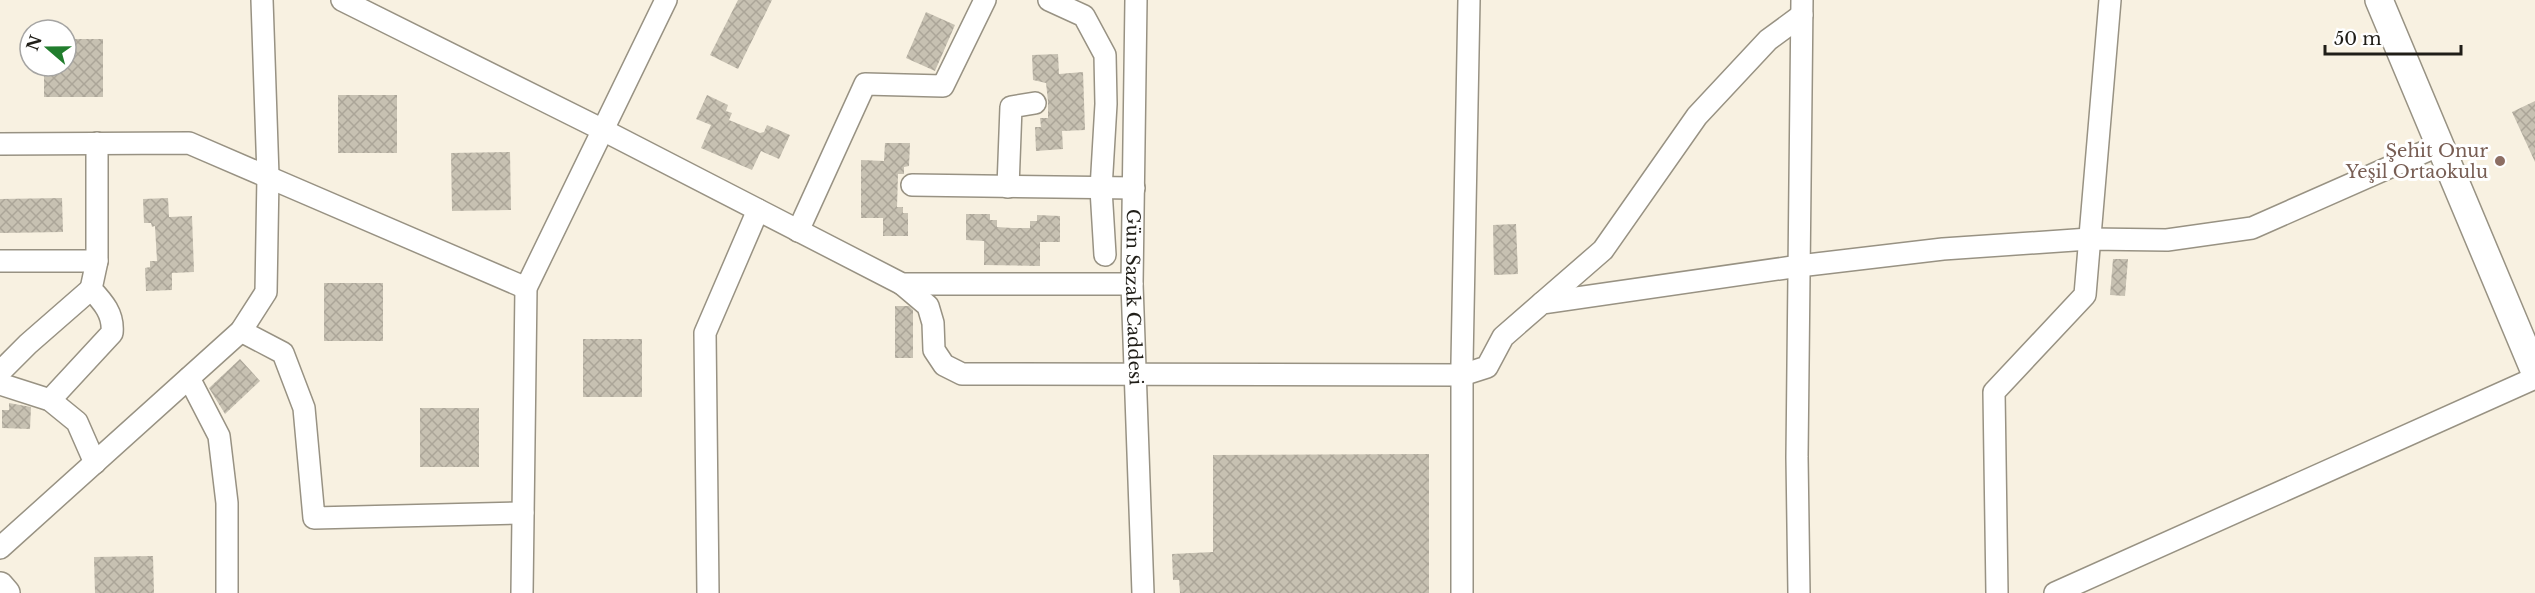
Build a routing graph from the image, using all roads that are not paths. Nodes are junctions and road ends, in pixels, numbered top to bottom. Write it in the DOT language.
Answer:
graph roads {
  1 [pos="262,0"];
  2 [pos="342,0"];
  3 [pos="666,0"];
  4 [pos="985,0"];
  5 [pos="1049,0"];
  6 [pos="1136,0"];
  7 [pos="1469,0"];
  8 [pos="2110,0"];
  9 [pos="2379,0"];
  10 [pos="1802,7"];
  11 [pos="1035,104"];
  12 [pos="603,130"];
  13 [pos="97,143"];
  14 [pos="0,144"];
  15 [pos="2440,145"];
  16 [pos="267,176"];
  17 [pos="912,185"];
  18 [pos="1008,187"];
  19 [pos="1101,189"];
  20 [pos="1134,189"];
  21 [pos="758,210"];
  22 [pos="798,231"];
  23 [pos="2089,239"];
  24 [pos="1105,255"];
  25 [pos="0,261"];
  26 [pos="97,261"];
  27 [pos="1799,266"];
  28 [pos="902,284"];
  29 [pos="1132,284"];
  30 [pos="525,288"];
  31 [pos="90,289"];
  32 [pos="1542,303"];
  33 [pos="241,331"];
  34 [pos="0,372"];
  35 [pos="2535,372"];
  36 [pos="1136,373"];
  37 [pos="1462,375"];
  38 [pos="189,378"];
  39 [pos="2535,378"];
  40 [pos="0,384"];
  41 [pos="50,400"];
  42 [pos="94,463"];
  43 [pos="523,513"];
  44 [pos="0,548"];
  45 [pos="0,586"];
  46 [pos="6,593"];
  47 [pos="227,593"];
  48 [pos="522,593"];
  49 [pos="708,593"];
  50 [pos="1143,593"];
  51 [pos="1462,593"];
  52 [pos="1799,593"];
  53 [pos="1997,593"];
  54 [pos="2055,593"];
  1 -- 16 [label="street"];
  2 -- 12 [label="street"];
  3 -- 12 [label="street"];
  4 -- 22 [label="street"];
  5 -- 19 [label="street"];
  6 -- 20 [label="street, Gün Sazak Caddesi"];
  7 -- 37 [label="street"];
  8 -- 23 [label="street"];
  9 -- 15 [label="main road"];
  10 -- 27 [label="street"];
  10 -- 32 [label="street"];
  11 -- 18 [label="street"];
  12 -- 21 [label="street"];
  12 -- 30 [label="street"];
  13 -- 14 [label="street"];
  13 -- 16 [label="street"];
  13 -- 26 [label="street"];
  15 -- 23 [label="street"];
  15 -- 35 [label="main road"];
  16 -- 30 [label="street"];
  16 -- 33 [label="street"];
  17 -- 18 [label="street"];
  18 -- 19 [label="street"];
  19 -- 20 [label="street"];
  19 -- 24 [label="street"];
  20 -- 29 [label="street, Gün Sazak Caddesi"];
  21 -- 22 [label="street"];
  21 -- 49 [label="street"];
  22 -- 28 [label="street"];
  23 -- 27 [label="street"];
  23 -- 53 [label="street"];
  25 -- 26 [label="street"];
  26 -- 31 [label="street"];
  27 -- 32 [label="street"];
  27 -- 52 [label="street"];
  28 -- 29 [label="street"];
  28 -- 36 [label="street"];
  29 -- 36 [label="street, Gün Sazak Caddesi"];
  30 -- 43 [label="street"];
  31 -- 34 [label="street"];
  31 -- 41 [label="street"];
  32 -- 37 [label="street"];
  33 -- 38 [label="street"];
  33 -- 43 [label="street"];
  36 -- 37 [label="street"];
  36 -- 50 [label="street, Gün Sazak Caddesi"];
  37 -- 51 [label="street"];
  38 -- 42 [label="street"];
  38 -- 47 [label="street"];
  39 -- 54 [label="street"];
  40 -- 41 [label="street"];
  41 -- 42 [label="street"];
  42 -- 44 [label="street"];
  43 -- 48 [label="street"];
  45 -- 46 [label="main road"];
}
